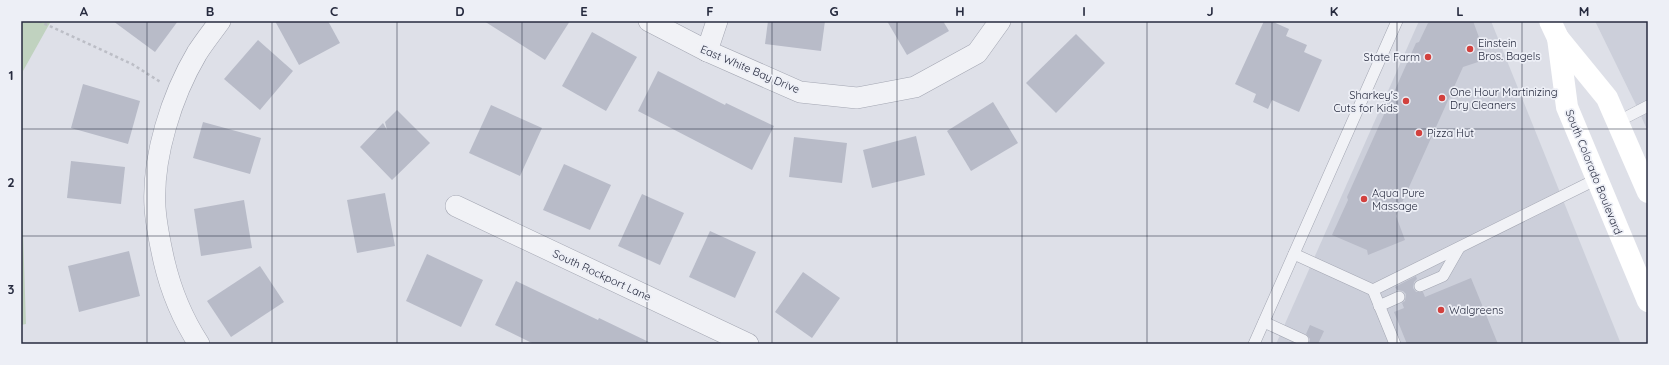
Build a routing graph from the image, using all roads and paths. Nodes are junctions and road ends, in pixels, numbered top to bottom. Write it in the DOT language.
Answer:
graph roads {
  1 [pos="39,21"];
  2 [pos="220,21"];
  3 [pos="649,21"];
  4 [pos="717,21"];
  5 [pos="1000,21"];
  6 [pos="1397,21"];
  7 [pos="1554,30"];
  8 [pos="707,51"];
  9 [pos="177,94"];
  10 [pos="1648,106"];
  11 [pos="1617,122"];
  12 [pos="1597,179"];
  13 [pos="1648,192"];
  14 [pos="456,206"];
  15 [pos="1460,248"];
  16 [pos="1294,254"];
  17 [pos="1420,286"];
  18 [pos="1374,290"];
  19 [pos="1399,297"];
  20 [pos="1648,300"];
  21 [pos="1380,306"];
  22 [pos="1264,322"];
  23 [pos="1303,340"];
  24 [pos="199,344"];
  25 [pos="748,344"];
  26 [pos="1254,344"];
  27 [pos="1394,344"];
  1 -- 9 [label="path"];
  2 -- 9 [label="street"];
  3 -- 8 [label="street, East White Bay Drive"];
  4 -- 8 [label="street"];
  5 -- 8 [label="street, East White Bay Drive"];
  6 -- 16 [label="lane"];
  7 -- 11 [label="main road, South Colorado Boulevard"];
  7 -- 12 [label="main road, South Colorado Boulevard"];
  9 -- 24 [label="street"];
  10 -- 11 [label="lane"];
  11 -- 13 [label="main road, South Colorado Boulevard"];
  12 -- 15 [label="lane"];
  12 -- 20 [label="main road, South Colorado Boulevard"];
  14 -- 25 [label="street, South Rockport Lane"];
  15 -- 17 [label="lane"];
  15 -- 18 [label="lane"];
  16 -- 18 [label="lane"];
  16 -- 22 [label="lane"];
  18 -- 21 [label="lane"];
  19 -- 21 [label="lane"];
  21 -- 27 [label="lane"];
  22 -- 23 [label="lane"];
  22 -- 26 [label="lane"];
}
